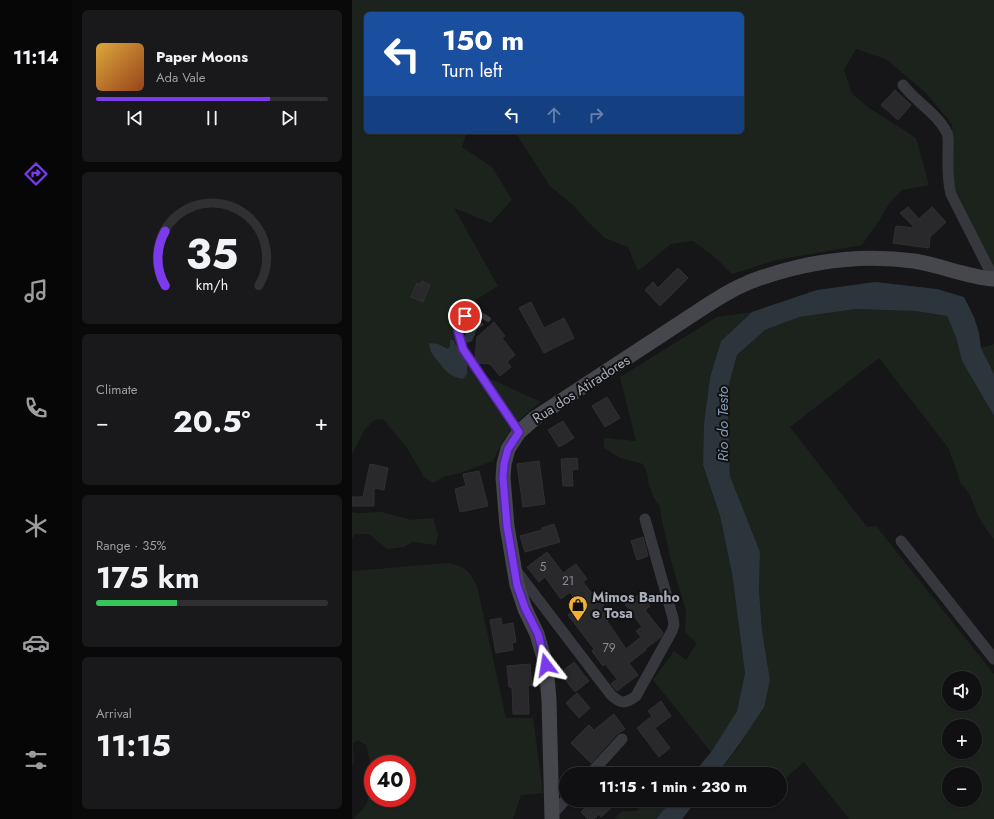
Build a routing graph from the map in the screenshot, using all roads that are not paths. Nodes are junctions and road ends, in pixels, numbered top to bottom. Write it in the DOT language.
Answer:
graph roads {
  1 [pos="903,85"];
  2 [pos="994,279"];
  3 [pos="488,319"];
  4 [pos="519,432"];
  5 [pos="645,519"];
  6 [pos="901,541"];
  7 [pos="514,567"];
  8 [pos="994,659"];
  9 [pos="622,739"];
  10 [pos="596,767"];
  11 [pos="560,807"];
  12 [pos="552,817"];
  1 -- 2 [label="street"];
  2 -- 4 [label="street, Rua dos Atiradores"];
  3 -- 4 [label="lane"];
  4 -- 7 [label="street, Rua dos Atiradores"];
  5 -- 7 [label="street"];
  6 -- 8 [label="street"];
  7 -- 12 [label="street, Rua dos Atiradores"];
  9 -- 10 [label="street"];
  11 -- 12 [label="street"];
}
